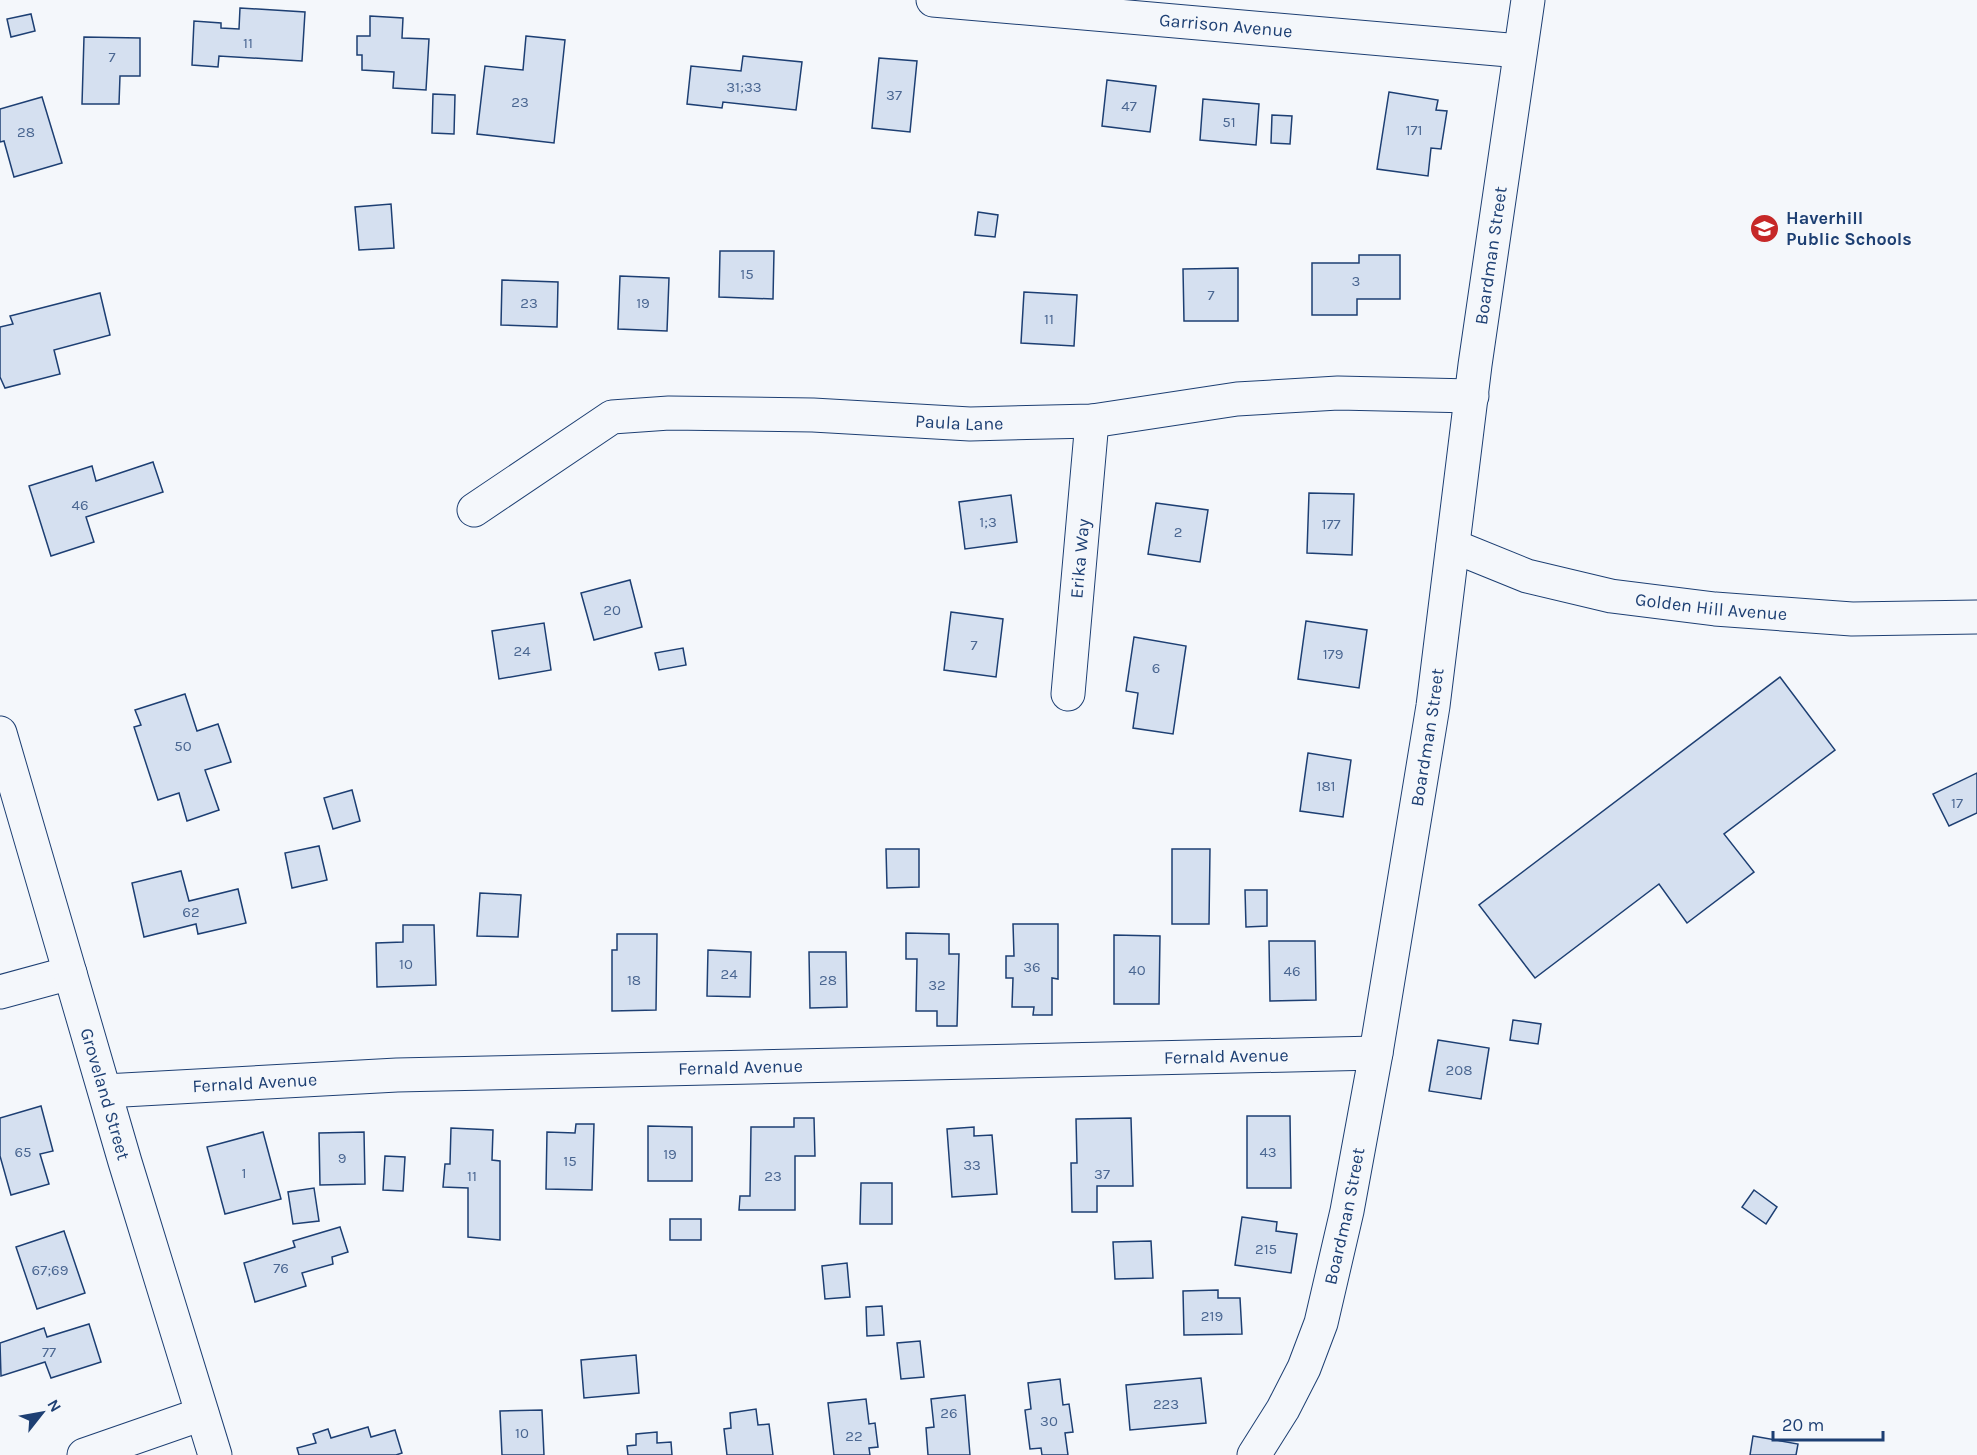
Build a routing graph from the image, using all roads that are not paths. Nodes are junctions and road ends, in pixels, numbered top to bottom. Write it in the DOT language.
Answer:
graph roads {
  1 [pos="933,0"];
  2 [pos="1528,0"];
  3 [pos="1521,51"];
  4 [pos="1472,396"];
  5 [pos="1092,421"];
  6 [pos="474,510"];
  7 [pos="1453,546"];
  8 [pos="1977,617"];
  9 [pos="1068,694"];
  10 [pos="0,733"];
  11 [pos="70,973"];
  12 [pos="0,992"];
  13 [pos="1376,1053"];
  14 [pos="105,1091"];
  15 [pos="202,1414"];
  16 [pos="84,1455"];
  17 [pos="214,1455"];
  18 [pos="1254,1455"];
  1 -- 3 [label="street, Garrison Avenue"];
  2 -- 3 [label="street, Boardman Street"];
  3 -- 4 [label="street, Boardman Street"];
  4 -- 5 [label="street, Paula Lane"];
  4 -- 7 [label="street, Boardman Street"];
  5 -- 6 [label="street, Paula Lane"];
  5 -- 9 [label="street, Erika Way"];
  7 -- 8 [label="street, Golden Hill Avenue"];
  7 -- 13 [label="street, Boardman Street"];
  10 -- 11 [label="street, Groveland Street"];
  11 -- 12 [label="street"];
  11 -- 14 [label="street, Groveland Street"];
  13 -- 14 [label="street, Fernald Avenue"];
  13 -- 18 [label="street, Boardman Street"];
  14 -- 15 [label="street, Groveland Street"];
  15 -- 16 [label="street"];
  15 -- 17 [label="street, Groveland Street"];
}
